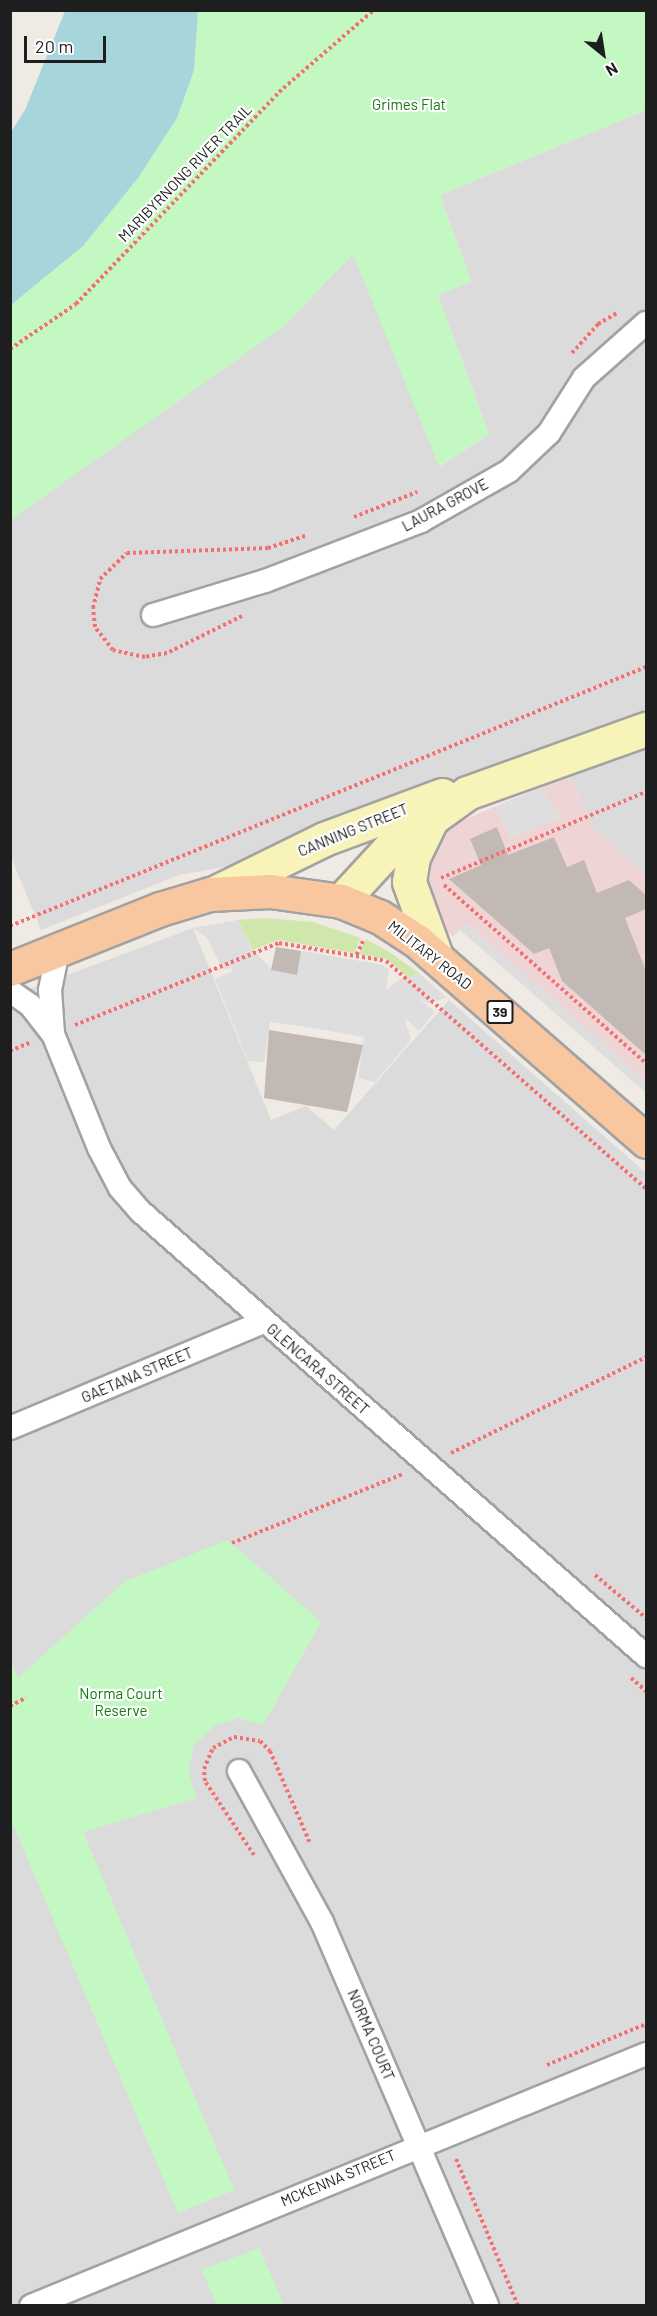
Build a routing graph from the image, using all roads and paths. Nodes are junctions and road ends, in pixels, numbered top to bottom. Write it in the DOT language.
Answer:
graph roads {
  1 [pos="374,10"];
  2 [pos="622,310"];
  3 [pos="646,323"];
  4 [pos="10,349"];
  5 [pos="570,357"];
  6 [pos="420,491"];
  7 [pos="344,521"];
  8 [pos="311,534"];
  9 [pos="247,614"];
  10 [pos="153,615"];
  11 [pos="646,667"];
  12 [pos="646,729"];
  13 [pos="646,792"];
  14 [pos="467,793"];
  15 [pos="436,811"];
  16 [pos="210,894"];
  17 [pos="341,901"];
  18 [pos="10,926"];
  19 [pos="58,950"];
  20 [pos="356,956"];
  21 [pos="436,956"];
  22 [pos="10,969"];
  23 [pos="10,991"];
  24 [pos="63,1027"];
  25 [pos="24,1034"];
  26 [pos="75,1038"];
  27 [pos="33,1054"];
  28 [pos="646,1063"];
  29 [pos="646,1141"];
  30 [pos="264,1322"];
  31 [pos="10,1428"];
  32 [pos="445,1456"];
  33 [pos="454,1463"];
  34 [pos="401,1464"];
  35 [pos="410,1472"];
  36 [pos="588,1571"];
  37 [pos="646,1618"];
  38 [pos="646,1656"];
  39 [pos="622,1670"];
  40 [pos="646,1691"];
  41 [pos="26,1698"];
  42 [pos="10,1706"];
  43 [pos="239,1771"];
  44 [pos="313,1850"];
  45 [pos="261,1864"];
  46 [pos="646,2024"];
  47 [pos="646,2054"];
  48 [pos="543,2067"];
  49 [pos="418,2145"];
  50 [pos="456,2159"];
  51 [pos="31,2306"];
  52 [pos="487,2306"];
  53 [pos="518,2306"];
  1 -- 4 [label="path, MARIBYRNONG RIVER TRAIL"];
  2 -- 5 [label="path"];
  3 -- 10 [label="street, LAURA GROVE"];
  6 -- 7 [label="path"];
  8 -- 9 [label="path"];
  11 -- 18 [label="path"];
  12 -- 14 [label="street, CANNING STREET"];
  13 -- 28 [label="path"];
  14 -- 15 [label="street, CANNING STREET"];
  14 -- 16 [label="street, CANNING STREET"];
  15 -- 17 [label="street, CANNING STREET"];
  15 -- 21 [label="street"];
  16 -- 17 [label="main road, CANNING STREET / 39"];
  16 -- 19 [label="main road, CANNING STREET / 39"];
  17 -- 21 [label="main road, MILITARY ROAD / 39"];
  19 -- 22 [label="main road, CANNING STREET / 39"];
  19 -- 24 [label="street, GLENCARA STREET"];
  20 -- 24 [label="path"];
  21 -- 29 [label="main road, MILITARY ROAD / 39"];
  23 -- 24 [label="street, GLENCARA STREET"];
  24 -- 26 [label="path"];
  24 -- 30 [label="street, GLENCARA STREET"];
  25 -- 27 [label="path"];
  30 -- 31 [label="street, GAETANA STREET"];
  30 -- 38 [label="street, GLENCARA STREET"];
  32 -- 33 [label="path"];
  34 -- 35 [label="path"];
  36 -- 37 [label="path"];
  39 -- 40 [label="path"];
  41 -- 42 [label="path"];
  43 -- 49 [label="street, NORMA COURT"];
  44 -- 45 [label="path"];
  46 -- 48 [label="path"];
  47 -- 49 [label="street, MCKENNA STREET"];
  49 -- 51 [label="street, MCKENNA STREET"];
  49 -- 52 [label="street, NORMA COURT"];
  50 -- 53 [label="path"];
}
